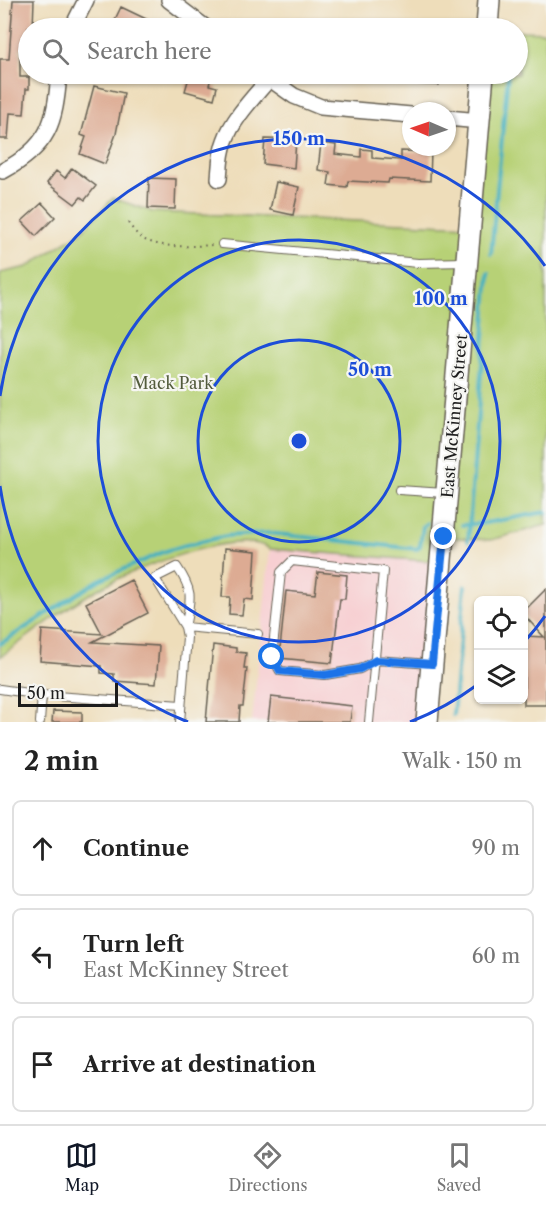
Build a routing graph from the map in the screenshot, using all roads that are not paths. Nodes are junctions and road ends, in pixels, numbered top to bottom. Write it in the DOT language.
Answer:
graph roads {
  1 [pos="86,0"];
  2 [pos="170,0"];
  3 [pos="489,0"];
  4 [pos="77,18"];
  5 [pos="193,18"];
  6 [pos="488,18"];
  7 [pos="58,84"];
  8 [pos="261,84"];
  9 [pos="277,84"];
  10 [pos="482,84"];
  11 [pos="402,115"];
  12 [pos="456,119"];
  13 [pos="480,120"];
  14 [pos="3,171"];
  15 [pos="219,179"];
  16 [pos="222,244"];
  17 [pos="468,262"];
  18 [pos="399,490"];
  19 [pos="448,493"];
  20 [pos="185,627"];
  21 [pos="258,634"];
  22 [pos="376,660"];
  23 [pos="432,664"];
  24 [pos="0,689"];
  25 [pos="42,694"];
  26 [pos="181,705"];
  27 [pos="40,722"];
  28 [pos="180,722"];
  29 [pos="369,722"];
  30 [pos="427,722"];
  1 -- 4 [label="street"];
  2 -- 5 [label="street"];
  3 -- 6 [label="main road"];
  7 -- 14 [label="street"];
  8 -- 15 [label="street"];
  9 -- 11 [label="street"];
  10 -- 13 [label="main road, East McKinney Street"];
  12 -- 13 [label="street"];
  13 -- 17 [label="main road, East McKinney Street"];
  16 -- 17 [label="lane"];
  17 -- 19 [label="main road, East McKinney Street"];
  18 -- 19 [label="lane"];
  19 -- 23 [label="main road, East McKinney Street"];
  20 -- 20 [label="lane"];
  20 -- 21 [label="lane"];
  20 -- 26 [label="lane"];
  22 -- 22 [label="lane"];
  22 -- 23 [label="lane"];
  22 -- 29 [label="lane"];
  23 -- 30 [label="main road, East McKinney Street"];
  24 -- 25 [label="lane"];
  25 -- 26 [label="lane"];
  25 -- 27 [label="lane"];
  26 -- 28 [label="lane"];
}
